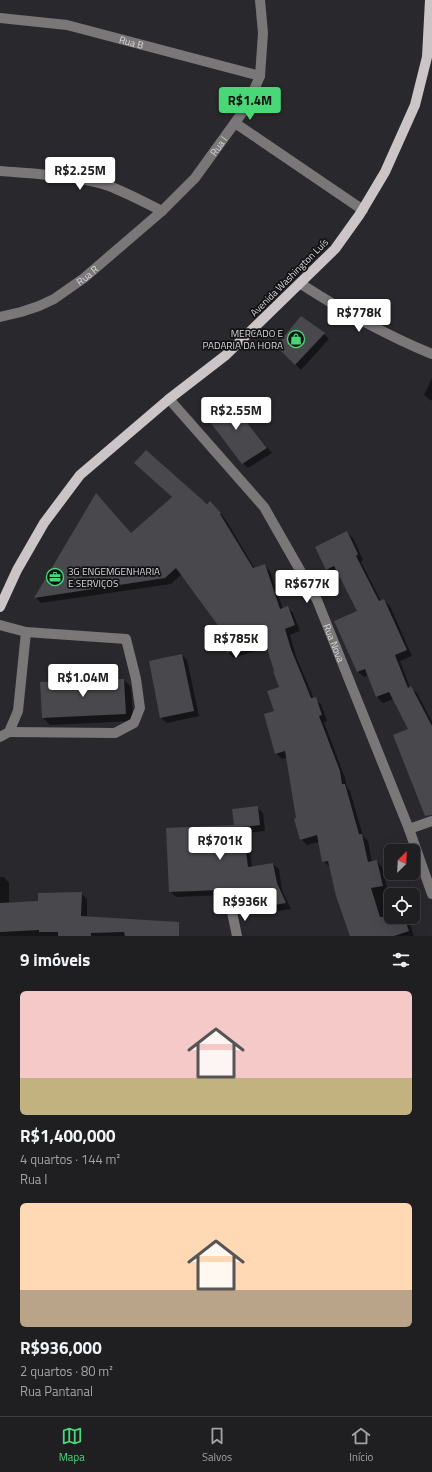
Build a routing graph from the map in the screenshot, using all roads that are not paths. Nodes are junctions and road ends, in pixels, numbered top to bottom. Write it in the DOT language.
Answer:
graph roads {
  1 [pos="260,0"];
  2 [pos="430,0"];
  3 [pos="0,18"];
  4 [pos="260,76"];
  5 [pos="235,123"];
  6 [pos="0,171"];
  7 [pos="363,210"];
  8 [pos="162,211"];
  9 [pos="301,284"];
  10 [pos="0,317"];
  11 [pos="432,354"];
  12 [pos="169,399"];
  13 [pos="0,607"];
  14 [pos="0,625"];
  15 [pos="26,632"];
  16 [pos="4,734"];
  17 [pos="432,821"];
  18 [pos="409,829"];
  19 [pos="432,894"];
  20 [pos="232,912"];
  21 [pos="237,936"];
  1 -- 4 [label="street, Rua I"];
  2 -- 7 [label="main road, Avenida Washington Luís"];
  3 -- 4 [label="street, Rua B"];
  4 -- 5 [label="street, Rua I"];
  5 -- 7 [label="street"];
  5 -- 8 [label="street, Rua I"];
  6 -- 8 [label="street"];
  7 -- 9 [label="main road, Avenida Washington Luís"];
  8 -- 10 [label="street, Rua R"];
  9 -- 11 [label="street"];
  9 -- 12 [label="main road, Avenida Washington Luís"];
  12 -- 13 [label="main road, Avenida Washington Luís"];
  12 -- 18 [label="street, Rua Nova"];
  14 -- 15 [label="street"];
  15 -- 16 [label="street"];
  15 -- 16 [label="street"];
  17 -- 18 [label="street"];
  18 -- 19 [label="street, Rua Nova"];
  20 -- 21 [label="street"];
}
